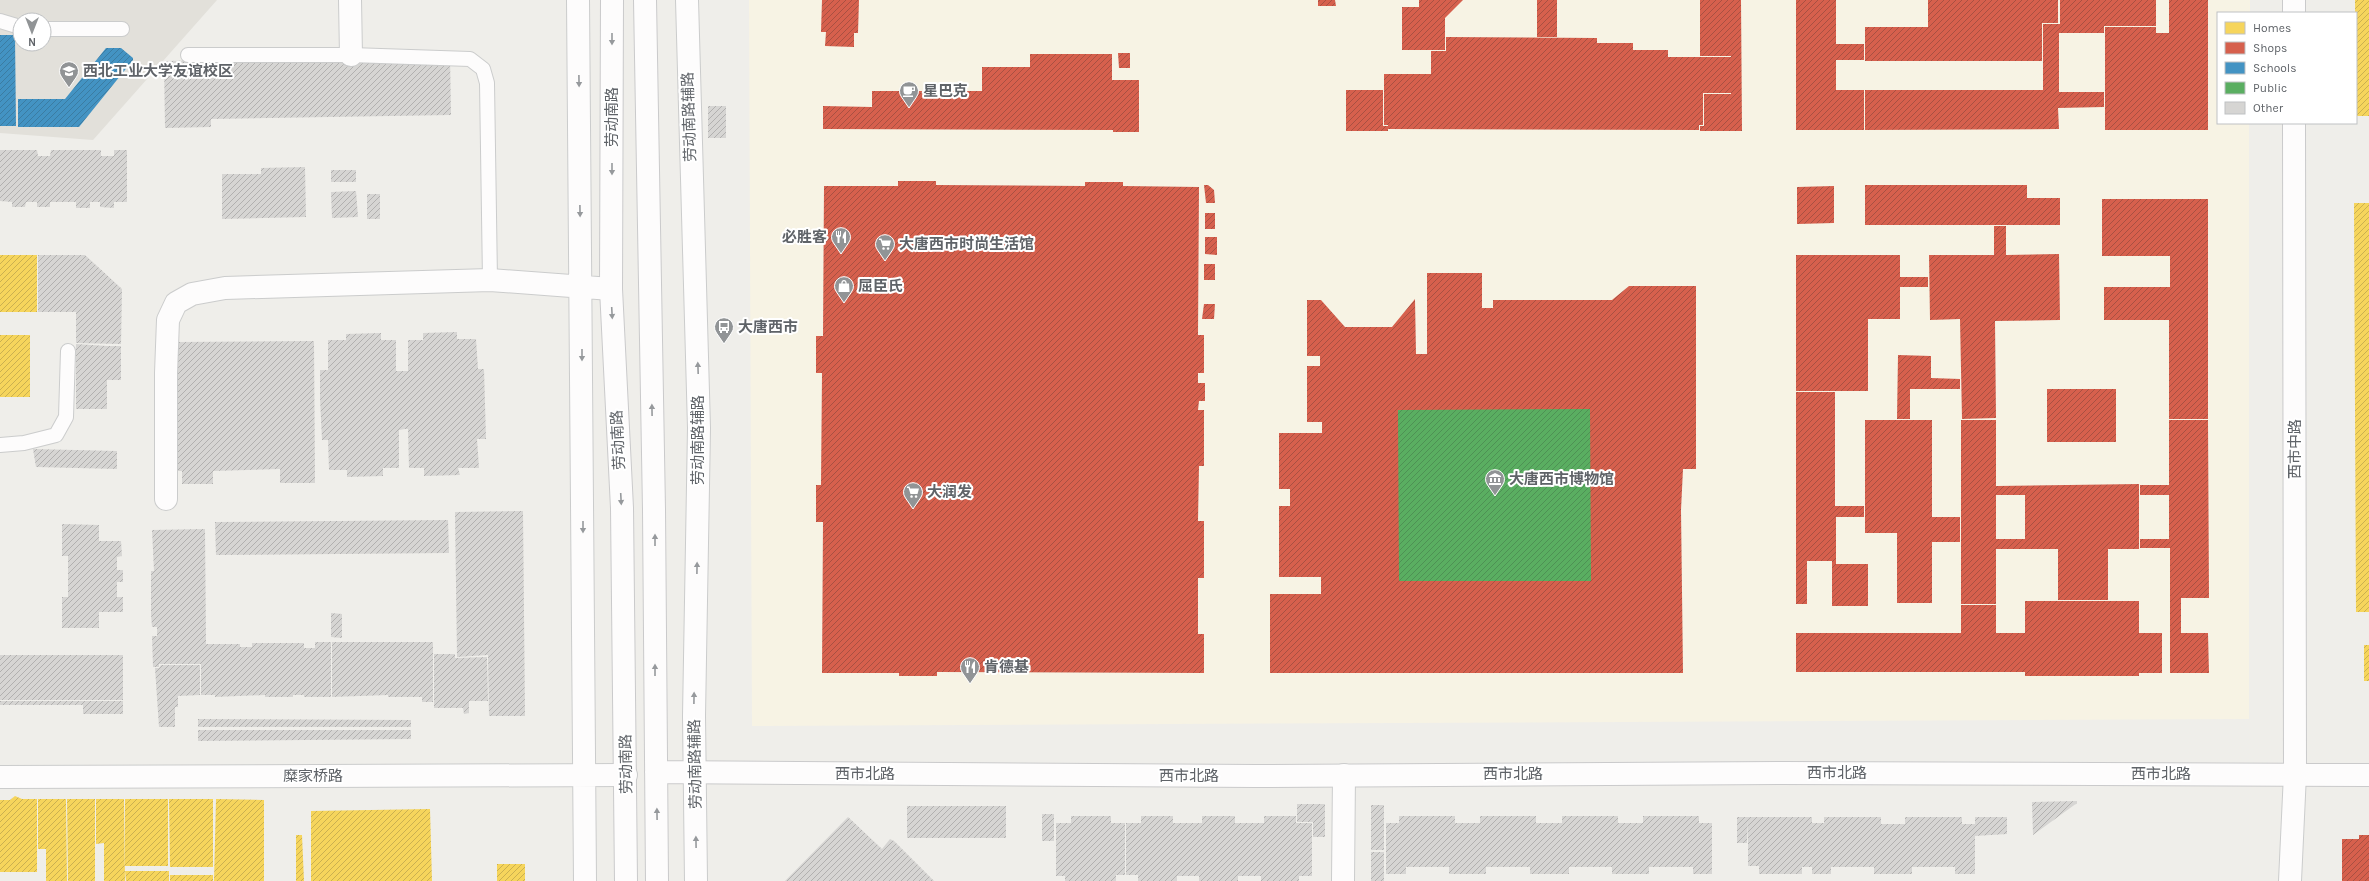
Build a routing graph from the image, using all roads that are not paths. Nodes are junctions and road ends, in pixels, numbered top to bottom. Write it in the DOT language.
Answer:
graph roads {
  1 [pos="350,0"];
  2 [pos="578,0"];
  3 [pos="612,0"];
  4 [pos="645,0"];
  5 [pos="688,0"];
  6 [pos="2294,0"];
  7 [pos="2294,12"];
  8 [pos="0,21"];
  9 [pos="12,25"];
  10 [pos="52,29"];
  11 [pos="122,29"];
  12 [pos="188,55"];
  13 [pos="351,55"];
  14 [pos="2294,124"];
  15 [pos="490,280"];
  16 [pos="581,287"];
  17 [pos="611,290"];
  18 [pos="68,351"];
  19 [pos="0,445"];
  20 [pos="166,499"];
  21 [pos="656,772"];
  22 [pos="695,772"];
  23 [pos="2295,774"];
  24 [pos="584,775"];
  25 [pos="626,775"];
  26 [pos="1344,775"];
  27 [pos="2369,775"];
  28 [pos="0,777"];
  29 [pos="585,881"];
  30 [pos="626,881"];
  31 [pos="657,881"];
  32 [pos="696,881"];
  33 [pos="1344,881"];
  34 [pos="2290,881"];
  1 -- 13 [label="street"];
  2 -- 16 [label="street, one-way"];
  3 -- 17 [label="street, 劳动南路, one-way"];
  21 -- 4 [label="street, 劳动南路, one-way"];
  22 -- 5 [label="street, 劳动南路辅路, one-way"];
  6 -- 7 [label="street"];
  8 -- 9 [label="lane"];
  10 -- 11 [label="lane"];
  12 -- 13 [label="lane"];
  13 -- 15 [label="lane"];
  14 -- 23 [label="street, 西市中路"];
  15 -- 16 [label="street"];
  15 -- 20 [label="street"];
  16 -- 17 [label="street"];
  16 -- 24 [label="street, one-way"];
  17 -- 25 [label="street, 劳动南路, one-way"];
  18 -- 19 [label="lane"];
  21 -- 22 [label="street, 西市北路"];
  31 -- 21 [label="street, 劳动南路, one-way"];
  22 -- 26 [label="street, 西市北路"];
  32 -- 22 [label="street, 劳动南路辅路, one-way"];
  23 -- 26 [label="street, 西市北路"];
  23 -- 27 [label="street, 西市北路"];
  23 -- 34 [label="street, 西市中路"];
  24 -- 25 [label="street, 糜家桥路"];
  24 -- 28 [label="street, 糜家桥路"];
  24 -- 29 [label="street"];
  25 -- 30 [label="street, 劳动南路"];
  26 -- 33 [label="street"];
}
